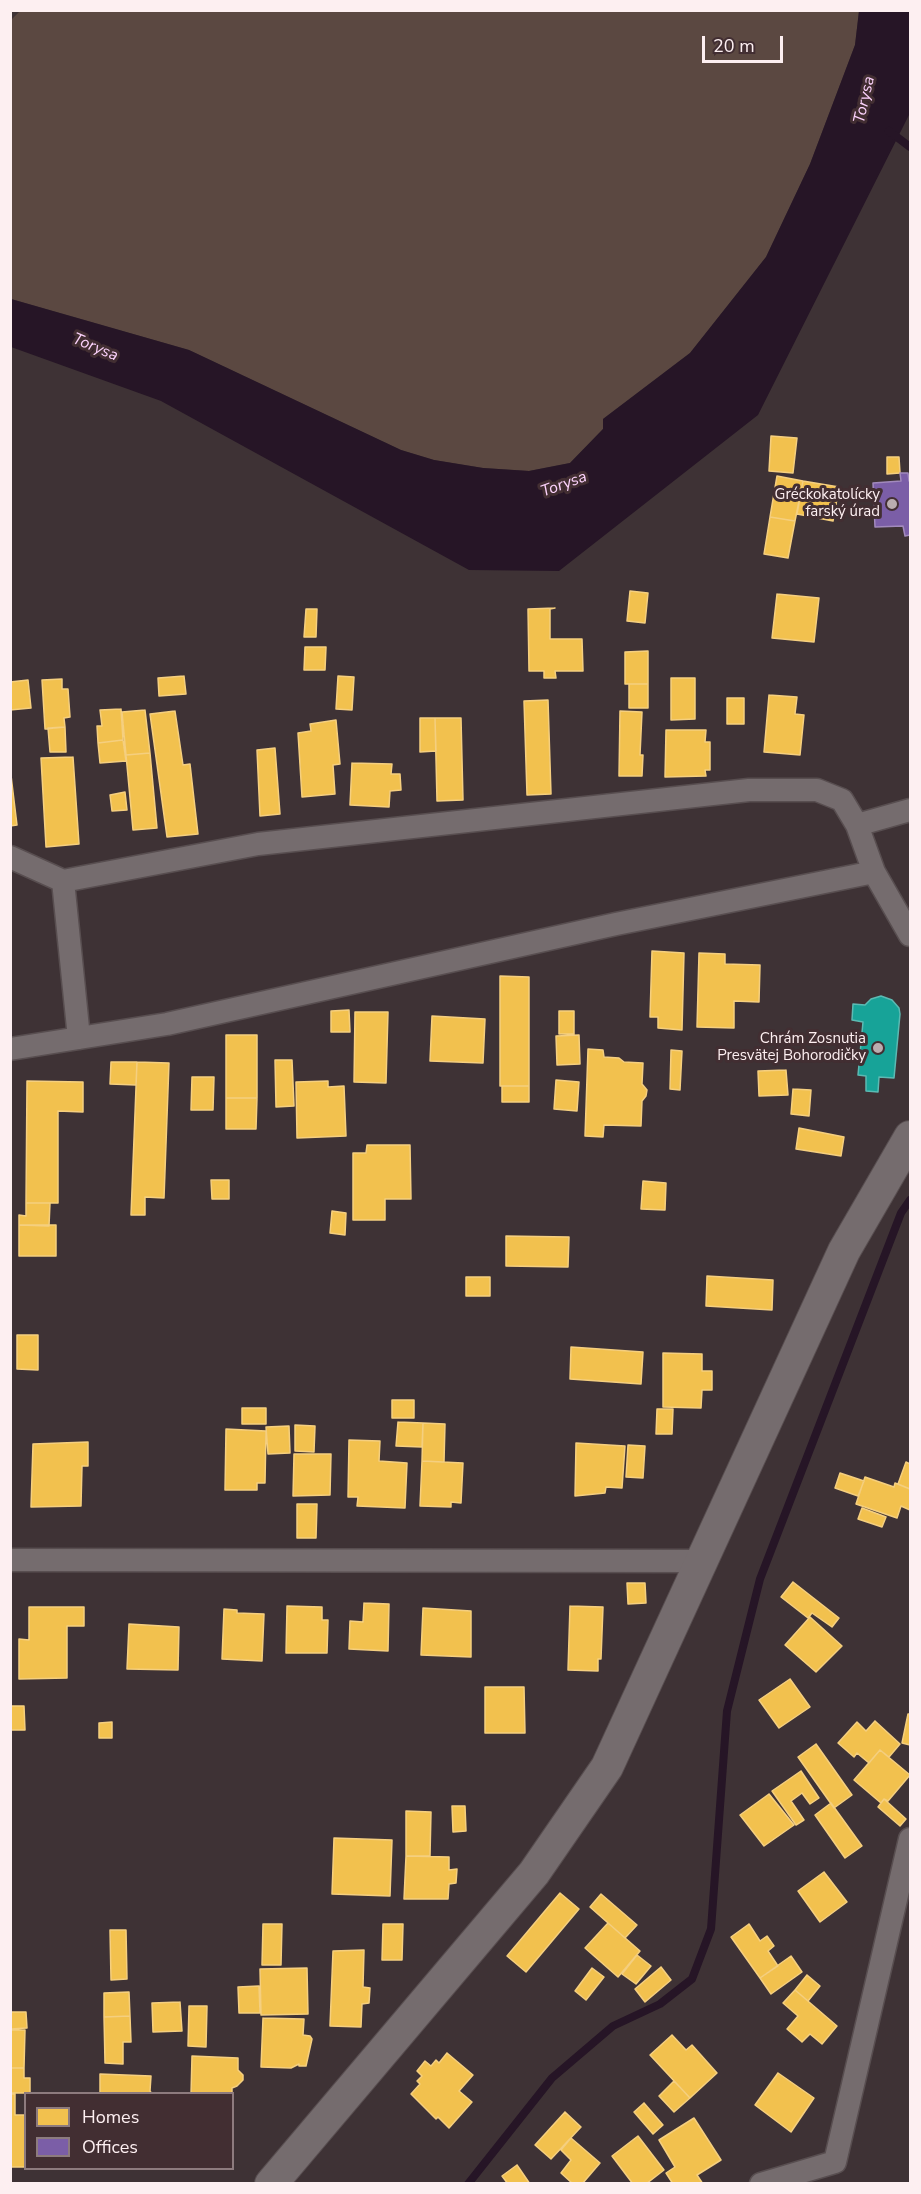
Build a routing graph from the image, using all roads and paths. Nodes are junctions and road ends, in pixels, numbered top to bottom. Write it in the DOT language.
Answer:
graph roads {
  1 [pos="910,810"];
  2 [pos="857,825"];
  3 [pos="10,856"];
  4 [pos="874,872"];
  5 [pos="63,881"];
  6 [pos="910,935"];
  7 [pos="79,1038"];
  8 [pos="10,1049"];
  9 [pos="910,1137"];
  10 [pos="10,1560"];
  11 [pos="701,1561"];
  12 [pos="910,1839"];
  13 [pos="271,2184"];
  14 [pos="761,2184"];
  1 -- 2 [label="street"];
  2 -- 4 [label="street"];
  2 -- 5 [label="street"];
  3 -- 5 [label="street"];
  4 -- 6 [label="street"];
  4 -- 7 [label="street"];
  5 -- 7 [label="street"];
  7 -- 8 [label="street"];
  9 -- 11 [label="street"];
  10 -- 11 [label="street"];
  11 -- 13 [label="street"];
  12 -- 14 [label="street"];
}
